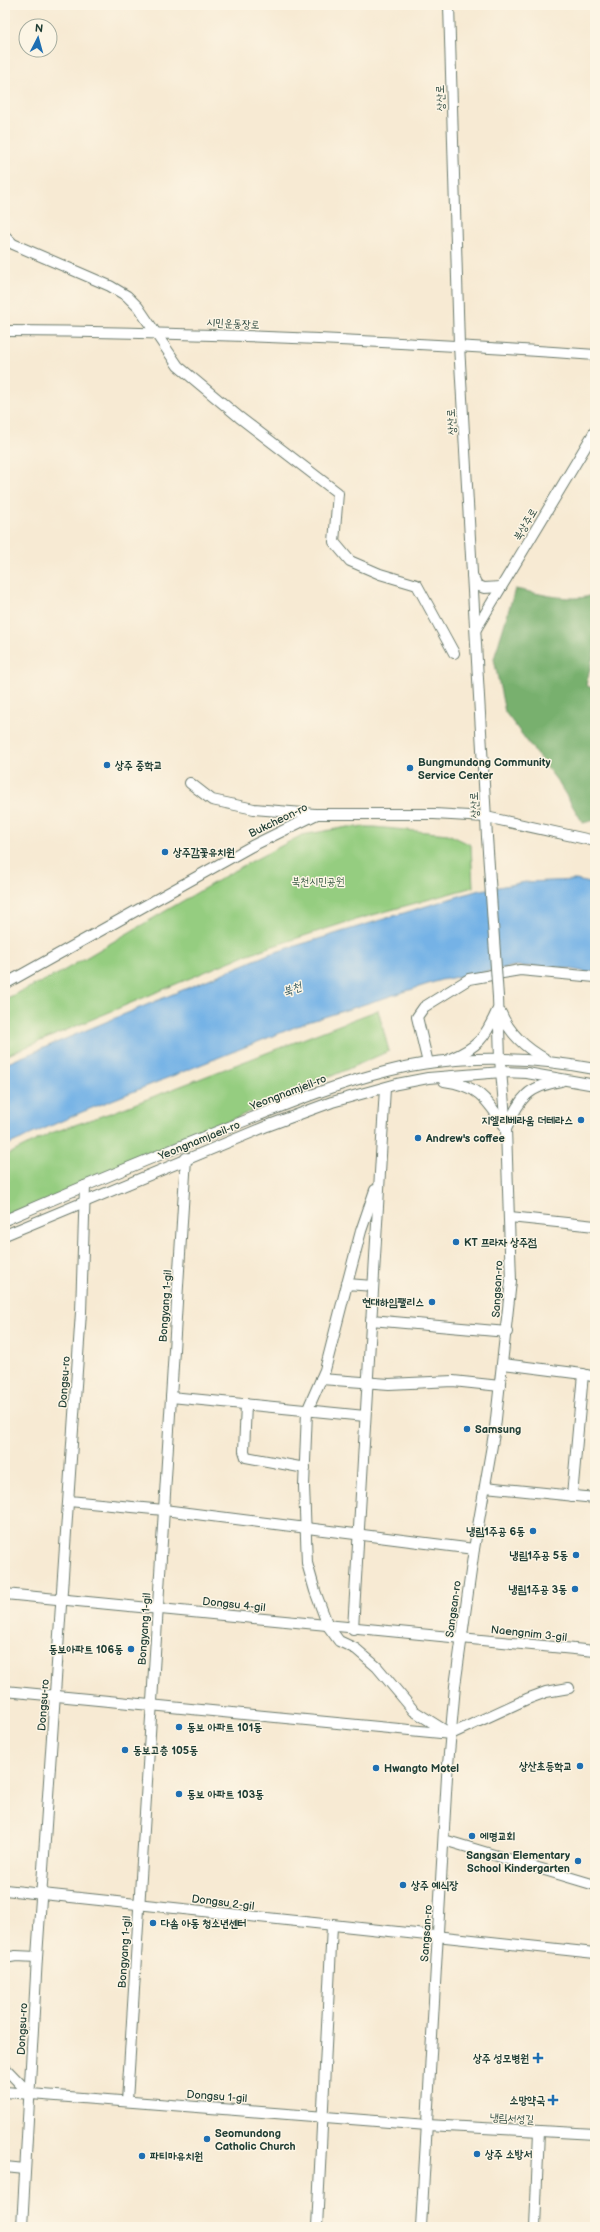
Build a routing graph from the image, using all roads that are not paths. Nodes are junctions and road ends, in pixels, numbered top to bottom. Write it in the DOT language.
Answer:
graph roads {
  1 [pos="449,5"];
  2 [pos="5,236"];
  3 [pos="5,331"];
  4 [pos="153,332"];
  5 [pos="459,346"];
  6 [pos="595,355"];
  7 [pos="595,431"];
  8 [pos="471,573"];
  9 [pos="501,586"];
  10 [pos="476,629"];
  11 [pos="454,653"];
  12 [pos="190,783"];
  13 [pos="317,814"];
  14 [pos="486,817"];
  15 [pos="595,841"];
  16 [pos="595,977"];
  17 [pos="5,984"];
  18 [pos="498,997"];
  19 [pos="499,1007"];
  20 [pos="500,1059"];
  21 [pos="548,1061"];
  22 [pos="444,1062"];
  23 [pos="428,1063"];
  24 [pos="595,1069"];
  25 [pos="502,1072"];
  26 [pos="428,1078"];
  27 [pos="571,1080"];
  28 [pos="595,1085"];
  29 [pos="385,1088"];
  30 [pos="506,1129"];
  31 [pos="186,1158"];
  32 [pos="380,1177"];
  33 [pos="85,1186"];
  34 [pos="85,1201"];
  35 [pos="510,1217"];
  36 [pos="5,1220"];
  37 [pos="595,1226"];
  38 [pos="5,1235"];
  39 [pos="347,1284"];
  40 [pos="373,1286"];
  41 [pos="371,1320"];
  42 [pos="507,1332"];
  43 [pos="503,1364"];
  44 [pos="583,1374"];
  45 [pos="595,1377"];
  46 [pos="321,1379"];
  47 [pos="367,1382"];
  48 [pos="500,1386"];
  49 [pos="171,1397"];
  50 [pos="246,1404"];
  51 [pos="307,1411"];
  52 [pos="365,1416"];
  53 [pos="305,1468"];
  54 [pos="485,1487"];
  55 [pos="572,1496"];
  56 [pos="595,1498"];
  57 [pos="69,1501"];
  58 [pos="164,1510"];
  59 [pos="305,1528"];
  60 [pos="359,1534"];
  61 [pos="474,1548"];
  62 [pos="5,1594"];
  63 [pos="63,1599"];
  64 [pos="158,1609"];
  65 [pos="328,1626"];
  66 [pos="353,1629"];
  67 [pos="461,1638"];
  68 [pos="595,1651"];
  69 [pos="569,1688"];
  70 [pos="5,1691"];
  71 [pos="56,1696"];
  72 [pos="152,1704"];
  73 [pos="451,1734"];
  74 [pos="444,1840"];
  75 [pos="595,1885"];
  76 [pos="5,1890"];
  77 [pos="42,1893"];
  78 [pos="139,1903"];
  79 [pos="332,1926"];
  80 [pos="438,1936"];
  81 [pos="595,1953"];
  82 [pos="37,1957"];
  83 [pos="5,1958"];
  84 [pos="5,2068"];
  85 [pos="5,2092"];
  86 [pos="30,2094"];
  87 [pos="127,2101"];
  88 [pos="323,2117"];
  89 [pos="427,2125"];
  90 [pos="539,2131"];
  91 [pos="595,2134"];
  92 [pos="5,2167"];
  93 [pos="25,2169"];
  94 [pos="22,2227"];
  95 [pos="317,2227"];
  96 [pos="421,2227"];
  97 [pos="535,2227"];
  1 -- 5 [label="street, 상산로"];
  2 -- 4 [label="street"];
  3 -- 4 [label="street, 시민운동장로"];
  4 -- 5 [label="street, 시민운동장로"];
  4 -- 11 [label="street"];
  5 -- 6 [label="street, 시민운동장로"];
  5 -- 8 [label="street, 상산로"];
  7 -- 9 [label="street, 북상주로"];
  8 -- 9 [label="street"];
  8 -- 10 [label="street, 상산로"];
  9 -- 10 [label="street, 북상주로"];
  10 -- 14 [label="street, 상산로"];
  12 -- 13 [label="street"];
  13 -- 14 [label="street, Bukcheon-ro"];
  13 -- 17 [label="street, Bukcheon-ro"];
  14 -- 15 [label="street, Bukcheon-ro"];
  14 -- 18 [label="street, 상산로, bridge"];
  16 -- 23 [label="street"];
  18 -- 19 [label="street, Sangsan-ro"];
  19 -- 20 [label="street, Sangsan-ro"];
  19 -- 21 [label="street"];
  19 -- 22 [label="street"];
  20 -- 21 [label="street, Yeongnamjeil-ro"];
  20 -- 22 [label="street, Yeongnamjeil-ro"];
  20 -- 25 [label="street, Sangsan-ro"];
  21 -- 24 [label="street, Yeongnamjeil-ro"];
  22 -- 23 [label="street, Yeongnamjeil-ro"];
  23 -- 33 [label="street, Yeongnamjeil-ro"];
  25 -- 26 [label="street, Yeongnamjaeil-ro"];
  25 -- 27 [label="street, Yeongnamjaeil-ro"];
  25 -- 30 [label="street, Sangsan-ro"];
  26 -- 29 [label="street, Yeongnamjaeil-ro"];
  26 -- 30 [label="street"];
  27 -- 28 [label="street, Yeongnamjaeil-ro"];
  27 -- 30 [label="street"];
  29 -- 31 [label="street, Yeongnamjaeil-ro"];
  29 -- 32 [label="street"];
  30 -- 35 [label="street, Sangsan-ro"];
  31 -- 34 [label="street, Yeongnamjaeil-ro"];
  31 -- 49 [label="street, Bongyang 1-gil"];
  32 -- 39 [label="street"];
  32 -- 40 [label="street"];
  33 -- 34 [label="street, Dongsu-ro"];
  33 -- 36 [label="street, Yeongnamjeil-ro"];
  34 -- 38 [label="street, Yeongnamjaeil-ro"];
  34 -- 57 [label="street, Dongsu-ro"];
  35 -- 37 [label="street"];
  35 -- 42 [label="street, Sangsan-ro"];
  39 -- 40 [label="street"];
  39 -- 46 [label="street"];
  40 -- 41 [label="street"];
  41 -- 42 [label="street"];
  41 -- 47 [label="street"];
  42 -- 43 [label="street, Sangsan-ro"];
  43 -- 44 [label="street"];
  43 -- 48 [label="street, Sangsan-ro"];
  44 -- 45 [label="street"];
  44 -- 55 [label="street"];
  46 -- 47 [label="street"];
  46 -- 51 [label="street"];
  47 -- 48 [label="street"];
  47 -- 52 [label="street"];
  48 -- 54 [label="street, Sangsan-ro"];
  49 -- 50 [label="street"];
  49 -- 58 [label="street, Bongyang 1-gil"];
  50 -- 51 [label="street"];
  50 -- 53 [label="street"];
  51 -- 52 [label="street"];
  51 -- 53 [label="street"];
  52 -- 60 [label="street"];
  53 -- 59 [label="street"];
  54 -- 55 [label="street"];
  54 -- 61 [label="street, Sangsan-ro"];
  55 -- 56 [label="street"];
  57 -- 58 [label="street"];
  57 -- 63 [label="street, Dongsu-ro"];
  58 -- 59 [label="street"];
  58 -- 64 [label="street, Bongyang 1-gil"];
  59 -- 60 [label="street"];
  59 -- 65 [label="street"];
  60 -- 61 [label="street"];
  60 -- 66 [label="street"];
  61 -- 67 [label="street, Sangsan-ro"];
  62 -- 63 [label="street, Dongsu 4-gil"];
  63 -- 64 [label="street, Dongsu 4-gil"];
  63 -- 71 [label="street, Dongsu-ro"];
  64 -- 65 [label="street, Dongsu 4-gil"];
  64 -- 72 [label="street, Bongyang 1-gil"];
  65 -- 66 [label="street, Dongsu 4-gil"];
  65 -- 73 [label="street"];
  66 -- 67 [label="street, Dongsu 4-gil"];
  67 -- 68 [label="street, Naengnim 3-gil"];
  67 -- 73 [label="street, Sangsan-ro"];
  69 -- 73 [label="street"];
  70 -- 71 [label="street"];
  71 -- 72 [label="street"];
  71 -- 77 [label="street, Dongsu-ro"];
  72 -- 73 [label="street"];
  72 -- 78 [label="street, Bongyang 1-gil"];
  73 -- 74 [label="street, Sangsan-ro"];
  74 -- 75 [label="street"];
  74 -- 80 [label="street, Sangsan-ro"];
  76 -- 77 [label="street, Dongsu 2-gil"];
  77 -- 78 [label="street, Dongsu 2-gil"];
  77 -- 82 [label="street, Dongsu-ro"];
  78 -- 79 [label="street, Dongsu 2-gil"];
  78 -- 87 [label="street, Bongyang 1-gil"];
  79 -- 80 [label="street, Dongsu 2-gil"];
  79 -- 88 [label="street"];
  80 -- 81 [label="street, Dongsu 2-gil"];
  80 -- 89 [label="street, Sangsan-ro"];
  82 -- 83 [label="street"];
  82 -- 86 [label="street, Dongsu-ro"];
  84 -- 86 [label="street"];
  85 -- 86 [label="street, Dongsu 1-gil"];
  86 -- 87 [label="street, Dongsu 1-gil"];
  86 -- 93 [label="street, Dongsu-ro"];
  87 -- 88 [label="street, Dongsu 1-gil"];
  88 -- 89 [label="street, Dongsu 1-gil"];
  88 -- 95 [label="street"];
  89 -- 90 [label="street, 냉림서성길"];
  89 -- 96 [label="street, Sangsan-ro"];
  90 -- 91 [label="street, 냉림서성길"];
  90 -- 97 [label="street"];
  92 -- 93 [label="street"];
  93 -- 94 [label="street, Dongsu-ro"];
}
